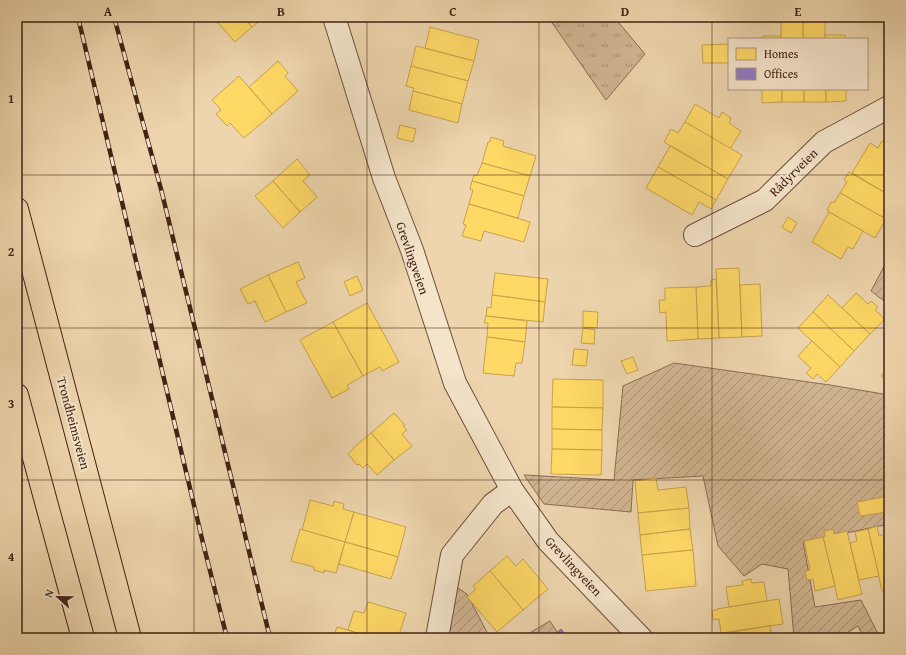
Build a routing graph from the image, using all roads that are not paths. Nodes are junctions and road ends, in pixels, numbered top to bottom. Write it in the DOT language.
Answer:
graph roads {
  1 [pos="334,17"];
  2 [pos="889,107"];
  3 [pos="17,209"];
  4 [pos="696,235"];
  5 [pos="17,395"];
  6 [pos="512,490"];
  7 [pos="83,638"];
  8 [pos="130,638"];
  9 [pos="437,638"];
  10 [pos="641,638"];
  1 -- 6 [label="street, Grevlingveien"];
  2 -- 4 [label="street, Rådyrveien"];
  3 -- 8 [label="highway, Trondheimsveien"];
  5 -- 7 [label="highway"];
  6 -- 9 [label="street"];
  6 -- 10 [label="street, Grevlingveien"];
}
